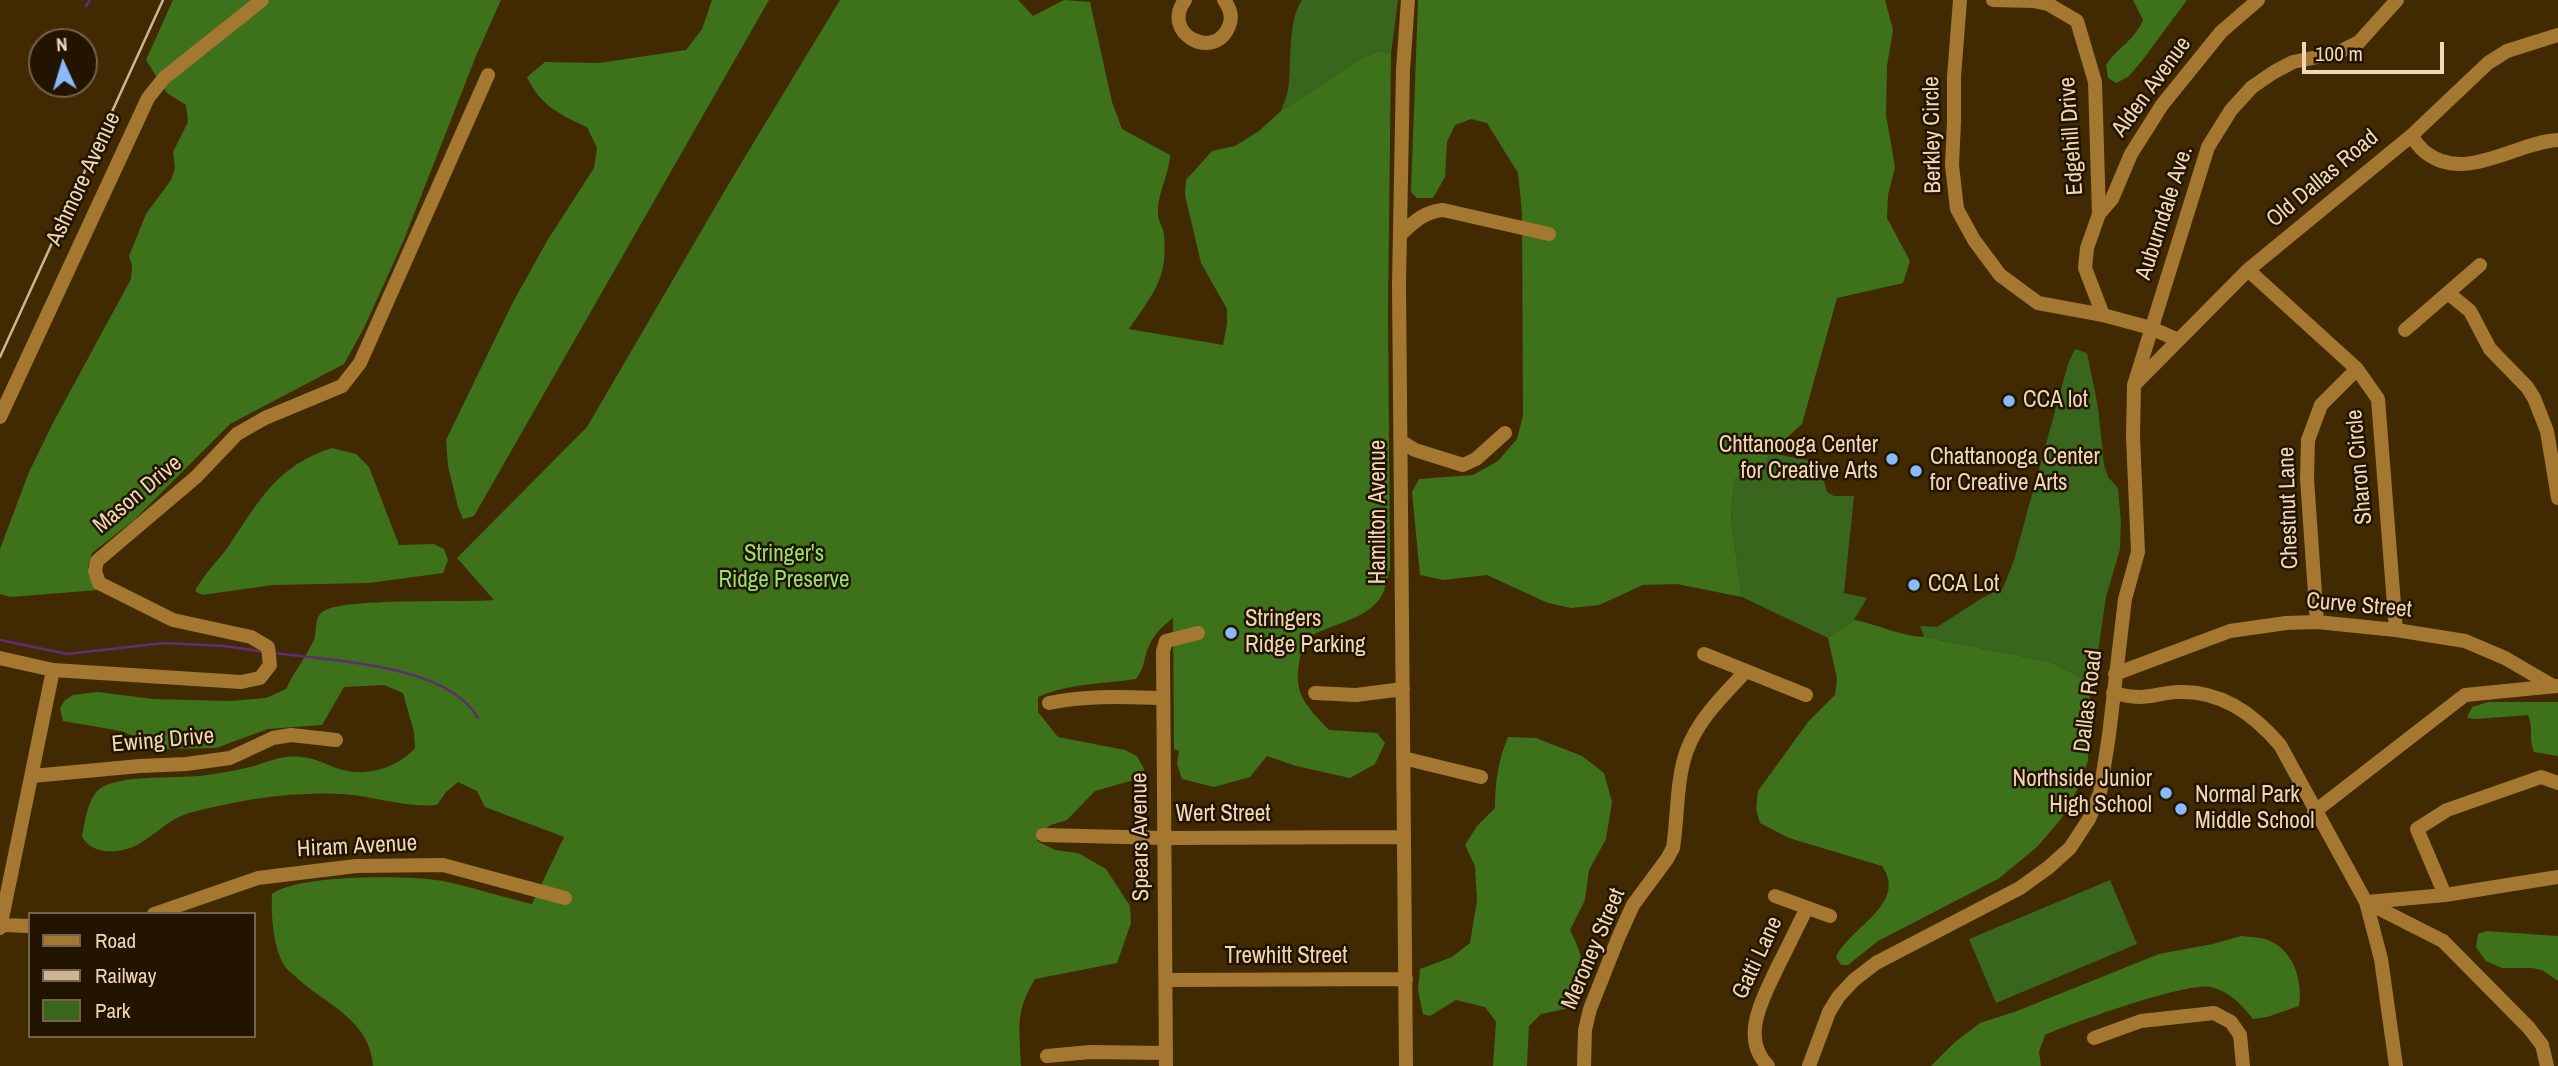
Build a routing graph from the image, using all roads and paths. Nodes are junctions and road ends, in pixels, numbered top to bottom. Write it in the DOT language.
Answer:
graph roads {
  1 [pos="262,0"];
  2 [pos="1185,0"];
  3 [pos="1224,0"];
  4 [pos="1408,0"];
  5 [pos="1960,0"];
  6 [pos="1993,0"];
  7 [pos="2258,0"];
  8 [pos="2397,0"];
  9 [pos="2558,35"];
  10 [pos="488,75"];
  11 [pos="2411,136"];
  12 [pos="2558,140"];
  13 [pos="2099,214"];
  14 [pos="1402,233"];
  15 [pos="1549,234"];
  16 [pos="2480,265"];
  17 [pos="2248,270"];
  18 [pos="2448,293"];
  19 [pos="2103,315"];
  20 [pos="2151,328"];
  21 [pos="2406,330"];
  22 [pos="2178,340"];
  23 [pos="2357,369"];
  24 [pos="2134,385"];
  25 [pos="0,417"];
  26 [pos="1505,433"];
  27 [pos="1402,442"];
  28 [pos="2558,498"];
  29 [pos="2317,622"];
  30 [pos="2396,630"];
  31 [pos="1198,633"];
  32 [pos="1704,654"];
  33 [pos="0,658"];
  34 [pos="53,670"];
  35 [pos="1746,671"];
  36 [pos="2115,674"];
  37 [pos="2555,686"];
  38 [pos="1403,689"];
  39 [pos="1315,693"];
  40 [pos="2113,693"];
  41 [pos="1806,695"];
  42 [pos="1163,698"];
  43 [pos="1049,703"];
  44 [pos="336,740"];
  45 [pos="1403,758"];
  46 [pos="32,776"];
  47 [pos="1481,777"];
  48 [pos="2558,783"];
  49 [pos="2314,812"];
  50 [pos="1044,835"];
  51 [pos="1403,837"];
  52 [pos="1163,838"];
  53 [pos="2558,877"];
  54 [pos="2445,895"];
  55 [pos="1775,896"];
  56 [pos="565,898"];
  57 [pos="2365,902"];
  58 [pos="1807,908"];
  59 [pos="160,912"];
  60 [pos="1830,916"];
  61 [pos="1,926"];
  62 [pos="28,926"];
  63 [pos="1406,979"];
  64 [pos="1166,981"];
  65 [pos="2094,1038"];
  66 [pos="1047,1056"];
  67 [pos="1166,1060"];
  68 [pos="1406,1066"];
  69 [pos="1584,1066"];
  70 [pos="1768,1066"];
  71 [pos="1809,1066"];
  72 [pos="2243,1066"];
  73 [pos="2396,1066"];
  74 [pos="2547,1066"];
  1 -- 25 [label="street, Ashmore Avenue"];
  2 -- 3 [label="street"];
  4 -- 14 [label="street, Hamilton Avenue"];
  5 -- 19 [label="street, Berkley Circle"];
  6 -- 13 [label="street, Edgehill Drive"];
  7 -- 13 [label="street, Alden Avenue"];
  8 -- 20 [label="street, Auburndale Ave."];
  9 -- 11 [label="street, Old Dallas Road"];
  10 -- 34 [label="street, Mason Drive"];
  11 -- 12 [label="street"];
  11 -- 17 [label="street, Old Dallas Road"];
  13 -- 19 [label="street"];
  14 -- 15 [label="street"];
  14 -- 27 [label="street, Hamilton Avenue"];
  16 -- 18 [label="street"];
  17 -- 22 [label="street, Old Dallas Road"];
  17 -- 23 [label="street, Sharon Circle"];
  18 -- 21 [label="street"];
  18 -- 28 [label="street"];
  19 -- 20 [label="street, Berkley Circle"];
  20 -- 22 [label="street, Berkley Circle"];
  20 -- 24 [label="street, Dallas Road"];
  22 -- 24 [label="street, Old Dallas Road"];
  23 -- 29 [label="street, Chestnut Lane"];
  23 -- 30 [label="street, Sharon Circle"];
  24 -- 36 [label="street, Dallas Road"];
  26 -- 27 [label="street"];
  27 -- 38 [label="street, Hamilton Avenue"];
  29 -- 30 [label="street, Curve Street"];
  29 -- 36 [label="street, Curve Street"];
  30 -- 37 [label="street, Curve Street"];
  31 -- 42 [label="street, Spears Avenue"];
  32 -- 35 [label="street"];
  33 -- 34 [label="street, Mason Drive"];
  34 -- 46 [label="street"];
  35 -- 41 [label="street"];
  35 -- 69 [label="street, Meroney Street"];
  36 -- 40 [label="street, Dallas Road"];
  37 -- 49 [label="street"];
  38 -- 39 [label="street"];
  38 -- 45 [label="street, Hamilton Avenue"];
  40 -- 49 [label="street"];
  40 -- 71 [label="street, Dallas Road"];
  42 -- 43 [label="street"];
  42 -- 52 [label="street, Spears Avenue"];
  44 -- 46 [label="street, Ewing Drive"];
  45 -- 47 [label="street"];
  45 -- 51 [label="street, Hamilton Avenue"];
  46 -- 61 [label="street"];
  48 -- 54 [label="street"];
  49 -- 57 [label="street"];
  50 -- 52 [label="street, Wert Street"];
  51 -- 52 [label="street, Wert Street"];
  51 -- 63 [label="street, Hamilton Avenue"];
  52 -- 64 [label="street, Spears Avenue"];
  53 -- 54 [label="street"];
  54 -- 57 [label="street"];
  55 -- 58 [label="street, Gatti Lane"];
  56 -- 59 [label="street, Hiram Avenue"];
  57 -- 73 [label="street"];
  57 -- 74 [label="street"];
  58 -- 60 [label="street, Gatti Lane"];
  58 -- 70 [label="street, Gatti Lane"];
  61 -- 62 [label="street"];
  63 -- 64 [label="street, Trewhitt Street"];
  63 -- 68 [label="street, Hamilton Avenue"];
  64 -- 67 [label="street, Spears Avenue"];
  65 -- 72 [label="street"];
  66 -- 67 [label="street"];
}
